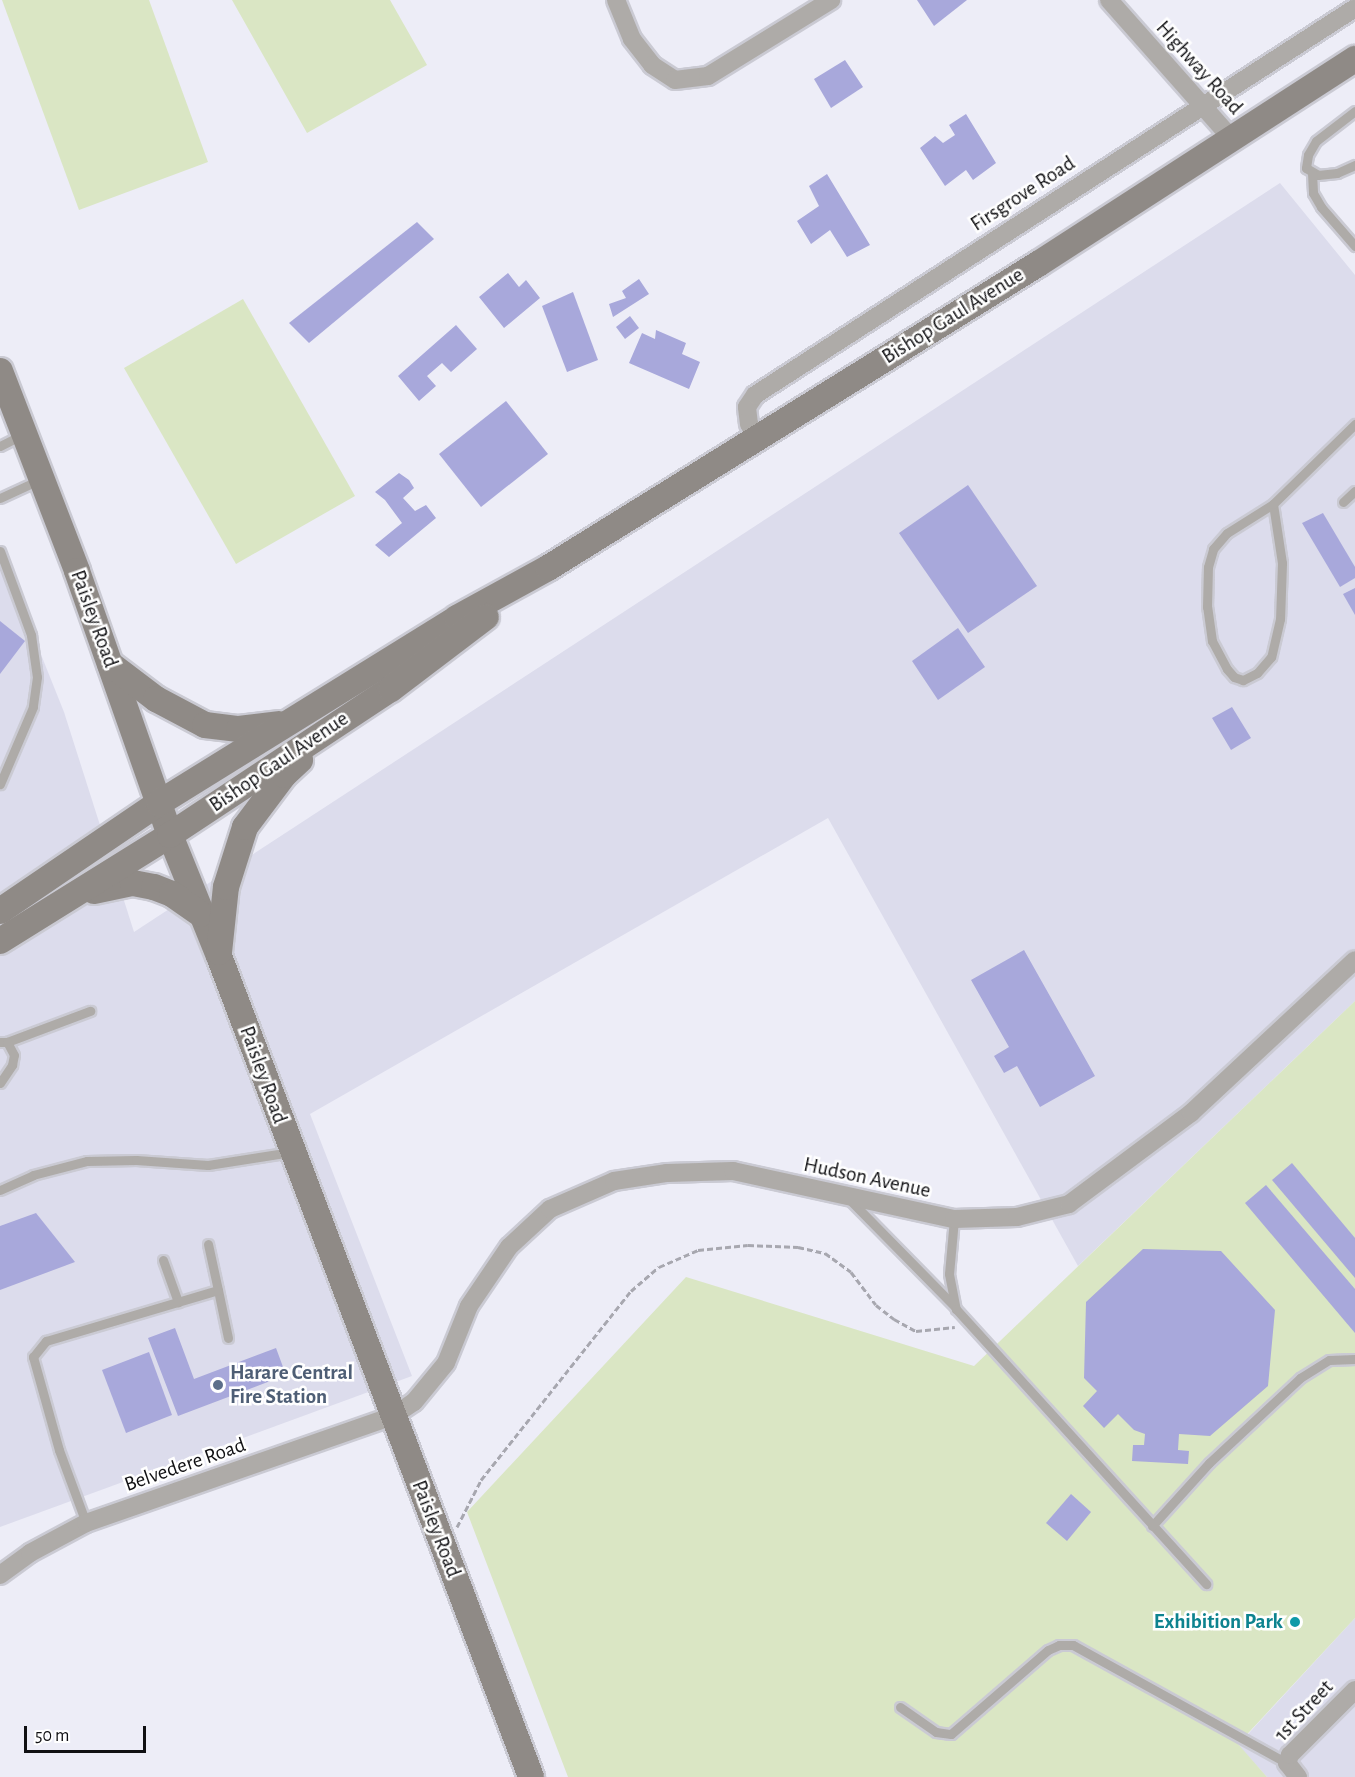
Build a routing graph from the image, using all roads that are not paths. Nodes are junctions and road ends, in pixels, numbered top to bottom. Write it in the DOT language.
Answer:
graph roads {
  1 [pos="616,0"];
  2 [pos="831,0"];
  3 [pos="1109,0"];
  4 [pos="1355,8"];
  5 [pos="1355,59"];
  6 [pos="1202,106"];
  7 [pos="1355,111"];
  8 [pos="1231,138"];
  9 [pos="1351,167"];
  10 [pos="1312,173"];
  11 [pos="1355,178"];
  12 [pos="1355,246"];
  13 [pos="0,371"];
  14 [pos="1355,424"];
  15 [pos="24,435"];
  16 [pos="756,437"];
  17 [pos="0,446"];
  18 [pos="41,479"];
  19 [pos="1355,491"];
  20 [pos="0,498"];
  21 [pos="1343,502"];
  22 [pos="1273,504"];
  23 [pos="0,551"];
  24 [pos="548,568"];
  25 [pos="110,664"];
  26 [pos="343,718"];
  27 [pos="295,720"];
  28 [pos="0,784"];
  29 [pos="159,803"];
  30 [pos="170,835"];
  31 [pos="76,896"];
  32 [pos="0,911"];
  33 [pos="201,914"];
  34 [pos="0,941"];
  35 [pos="219,956"];
  36 [pos="1355,960"];
  37 [pos="90,1011"];
  38 [pos="3,1042"];
  39 [pos="0,1083"];
  40 [pos="291,1152"];
  41 [pos="0,1190"];
  42 [pos="849,1198"];
  43 [pos="954,1219"];
  44 [pos="208,1244"];
  45 [pos="163,1260"];
  46 [pos="218,1290"];
  47 [pos="178,1302"];
  48 [pos="956,1309"];
  49 [pos="228,1338"];
  50 [pos="1355,1359"];
  51 [pos="393,1416"];
  52 [pos="86,1523"];
  53 [pos="1152,1526"];
  54 [pos="0,1575"];
  55 [pos="1206,1584"];
  56 [pos="1355,1690"];
  57 [pos="900,1707"];
  58 [pos="1293,1770"];
  59 [pos="531,1777"];
  1 -- 2 [label="street"];
  3 -- 6 [label="street, Highway Road"];
  4 -- 6 [label="street, Firsgrove Road"];
  5 -- 8 [label="main road, Bishop Gaul Avenue"];
  6 -- 8 [label="street, Highway Road"];
  6 -- 16 [label="street, Firsgrove Road"];
  7 -- 10 [label="lane"];
  8 -- 16 [label="main road, Bishop Gaul Avenue"];
  9 -- 10 [label="lane"];
  9 -- 11 [label="lane"];
  10 -- 12 [label="lane"];
  13 -- 15 [label="main road, Paisley Road"];
  14 -- 22 [label="lane"];
  15 -- 17 [label="lane"];
  15 -- 18 [label="main road, Paisley Road"];
  16 -- 24 [label="main road, Bishop Gaul Avenue"];
  18 -- 20 [label="lane"];
  18 -- 25 [label="main road, Paisley Road"];
  19 -- 21 [label="lane"];
  22 -- 22 [label="lane"];
  23 -- 28 [label="lane"];
  24 -- 26 [label="main road, Bishop Gaul Avenue"];
  24 -- 27 [label="main road, Bishop Gaul Avenue"];
  25 -- 27 [label="main road"];
  25 -- 29 [label="main road, Paisley Road"];
  26 -- 30 [label="main road, Bishop Gaul Avenue"];
  26 -- 35 [label="main road"];
  27 -- 29 [label="main road, Bishop Gaul Avenue"];
  29 -- 30 [label="main road, Paisley Road"];
  29 -- 32 [label="main road, Bishop Gaul Avenue"];
  30 -- 31 [label="main road, Bishop Gaul Avenue"];
  30 -- 33 [label="main road, Paisley Road"];
  31 -- 33 [label="main road"];
  31 -- 34 [label="main road, Bishop Gaul Avenue"];
  33 -- 35 [label="main road, Paisley Road"];
  35 -- 40 [label="main road, Paisley Road"];
  36 -- 43 [label="street, Hudson Avenue"];
  37 -- 38 [label="lane"];
  38 -- 39 [label="lane"];
  40 -- 41 [label="lane"];
  40 -- 51 [label="main road, Paisley Road"];
  42 -- 43 [label="street, Hudson Avenue"];
  42 -- 48 [label="lane"];
  42 -- 51 [label="street, Hudson Avenue"];
  43 -- 48 [label="lane"];
  44 -- 46 [label="lane"];
  45 -- 47 [label="lane"];
  46 -- 47 [label="lane"];
  46 -- 49 [label="lane"];
  47 -- 52 [label="lane"];
  48 -- 53 [label="lane"];
  50 -- 53 [label="lane"];
  51 -- 52 [label="street, Belvedere Road"];
  51 -- 59 [label="main road, Paisley Road"];
  52 -- 54 [label="street, Belvedere Road"];
  53 -- 55 [label="lane"];
  56 -- 58 [label="street, 1st Street"];
  57 -- 58 [label="lane"];
}
